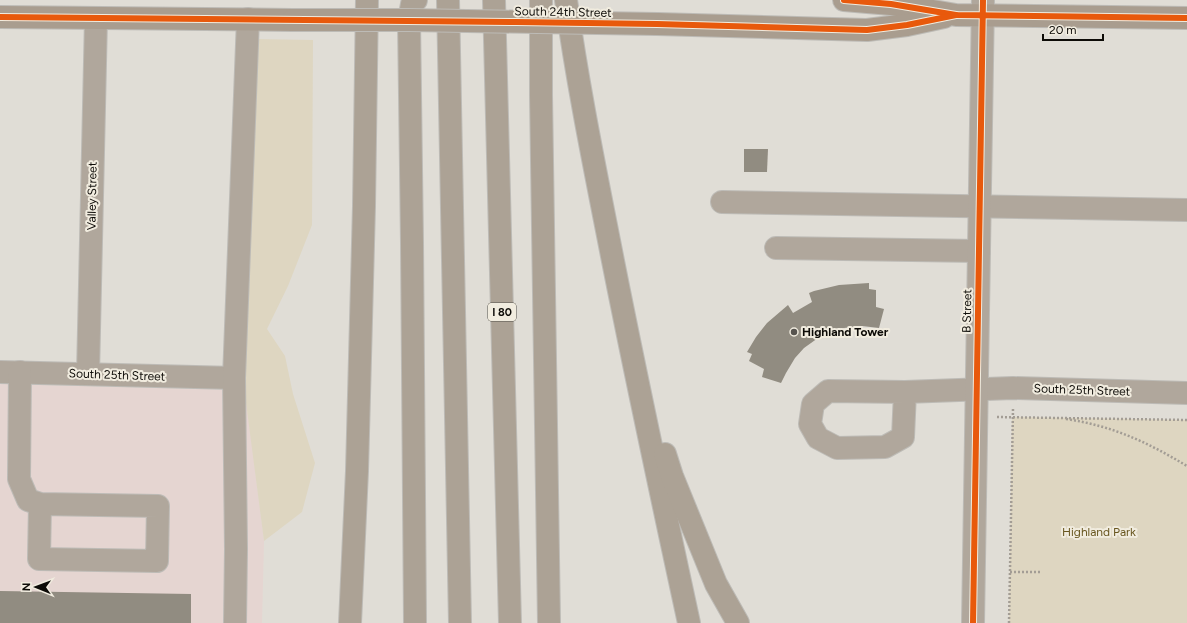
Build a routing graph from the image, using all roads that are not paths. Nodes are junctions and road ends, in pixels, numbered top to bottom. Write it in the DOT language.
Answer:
graph roads {
  1 [pos="367,0"];
  2 [pos="416,0"];
  3 [pos="448,0"];
  4 [pos="494,0"];
  5 [pos="541,0"];
  6 [pos="566,0"];
  7 [pos="844,0"];
  8 [pos="983,7"];
  9 [pos="956,15"];
  10 [pos="0,17"];
  11 [pos="96,18"];
  12 [pos="1187,18"];
  13 [pos="248,19"];
  14 [pos="409,20"];
  15 [pos="540,22"];
  16 [pos="722,202"];
  17 [pos="980,207"];
  18 [pos="1187,210"];
  19 [pos="776,248"];
  20 [pos="979,251"];
  21 [pos="629,342"];
  22 [pos="10,372"];
  23 [pos="88,374"];
  24 [pos="234,378"];
  25 [pos="977,390"];
  26 [pos="905,392"];
  27 [pos="1187,393"];
  28 [pos="357,471"];
  29 [pos="40,504"];
  30 [pos="235,623"];
  31 [pos="350,623"];
  32 [pos="358,623"];
  33 [pos="415,623"];
  34 [pos="460,623"];
  35 [pos="510,623"];
  36 [pos="549,623"];
  37 [pos="690,623"];
  38 [pos="738,623"];
  39 [pos="973,623"];
  1 -- 28 [label="highway"];
  2 -- 14 [label="highway"];
  3 -- 34 [label="highway"];
  4 -- 35 [label="highway, I 80"];
  5 -- 15 [label="highway"];
  6 -- 21 [label="highway"];
  7 -- 9 [label="main road, South 24th Street"];
  8 -- 9 [label="main road, South 24th Street"];
  8 -- 12 [label="main road, South 24th Street"];
  8 -- 17 [label="street, B Street"];
  9 -- 15 [label="main road, South 24th Street, bridge"];
  10 -- 11 [label="main road, South 24th Street"];
  11 -- 13 [label="main road, South 24th Street"];
  11 -- 23 [label="street, Valley Street"];
  13 -- 14 [label="main road, South 24th Street, bridge"];
  13 -- 24 [label="street"];
  14 -- 15 [label="main road, South 24th Street, bridge"];
  14 -- 33 [label="highway"];
  15 -- 36 [label="highway"];
  16 -- 17 [label="street"];
  17 -- 18 [label="street"];
  17 -- 20 [label="street, B Street"];
  19 -- 20 [label="street"];
  20 -- 25 [label="street, B Street"];
  21 -- 37 [label="highway"];
  21 -- 38 [label="highway"];
  22 -- 23 [label="street, South 25th Street"];
  22 -- 29 [label="street"];
  23 -- 24 [label="street, South 25th Street"];
  24 -- 30 [label="street"];
  25 -- 26 [label="street, South 25th Street"];
  25 -- 27 [label="street, South 25th Street"];
  25 -- 39 [label="street, B Street"];
  28 -- 31 [label="highway"];
  28 -- 32 [label="highway"];
  29 -- 29 [label="street"];
}
